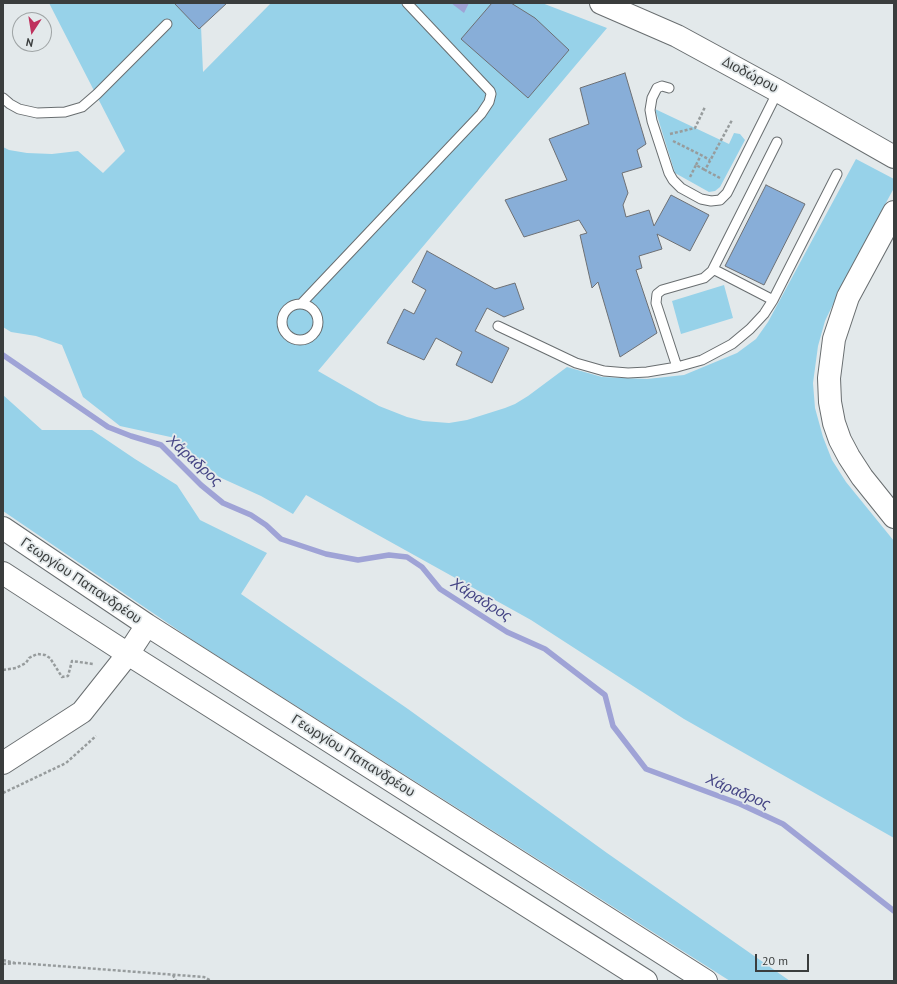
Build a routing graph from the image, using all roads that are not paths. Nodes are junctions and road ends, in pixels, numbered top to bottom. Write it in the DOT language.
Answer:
graph roads {
  1 [pos="408,3"];
  2 [pos="601,3"];
  3 [pos="167,24"];
  4 [pos="668,88"];
  5 [pos="778,91"];
  6 [pos="3,98"];
  7 [pos="777,142"];
  8 [pos="894,158"];
  9 [pos="837,174"];
  10 [pos="894,212"];
  11 [pos="894,223"];
  12 [pos="878,241"];
  13 [pos="713,269"];
  14 [pos="773,300"];
  15 [pos="302,303"];
  16 [pos="498,326"];
  17 [pos="677,367"];
  18 [pos="894,517"];
  19 [pos="3,528"];
  20 [pos="3,573"];
  21 [pos="147,625"];
  22 [pos="128,654"];
  23 [pos="3,763"];
  24 [pos="646,981"];
  25 [pos="706,981"];
  1 -- 15 [label="lane"];
  2 -- 5 [label="main road, Διοδώρου"];
  3 -- 6 [label="lane"];
  4 -- 5 [label="lane"];
  5 -- 8 [label="main road, Διοδώρου"];
  7 -- 13 [label="lane"];
  9 -- 14 [label="lane"];
  10 -- 12 [label="main road"];
  11 -- 12 [label="main road"];
  12 -- 18 [label="main road"];
  13 -- 14 [label="lane"];
  13 -- 17 [label="lane"];
  14 -- 17 [label="lane"];
  15 -- 15 [label="lane"];
  16 -- 17 [label="lane"];
  19 -- 21 [label="main road, Γεωργίου Παπανδρέου"];
  20 -- 22 [label="main road"];
  21 -- 22 [label="main road"];
  21 -- 25 [label="main road, Γεωργίου Παπανδρέου"];
  22 -- 23 [label="main road"];
  22 -- 24 [label="main road"];
}
